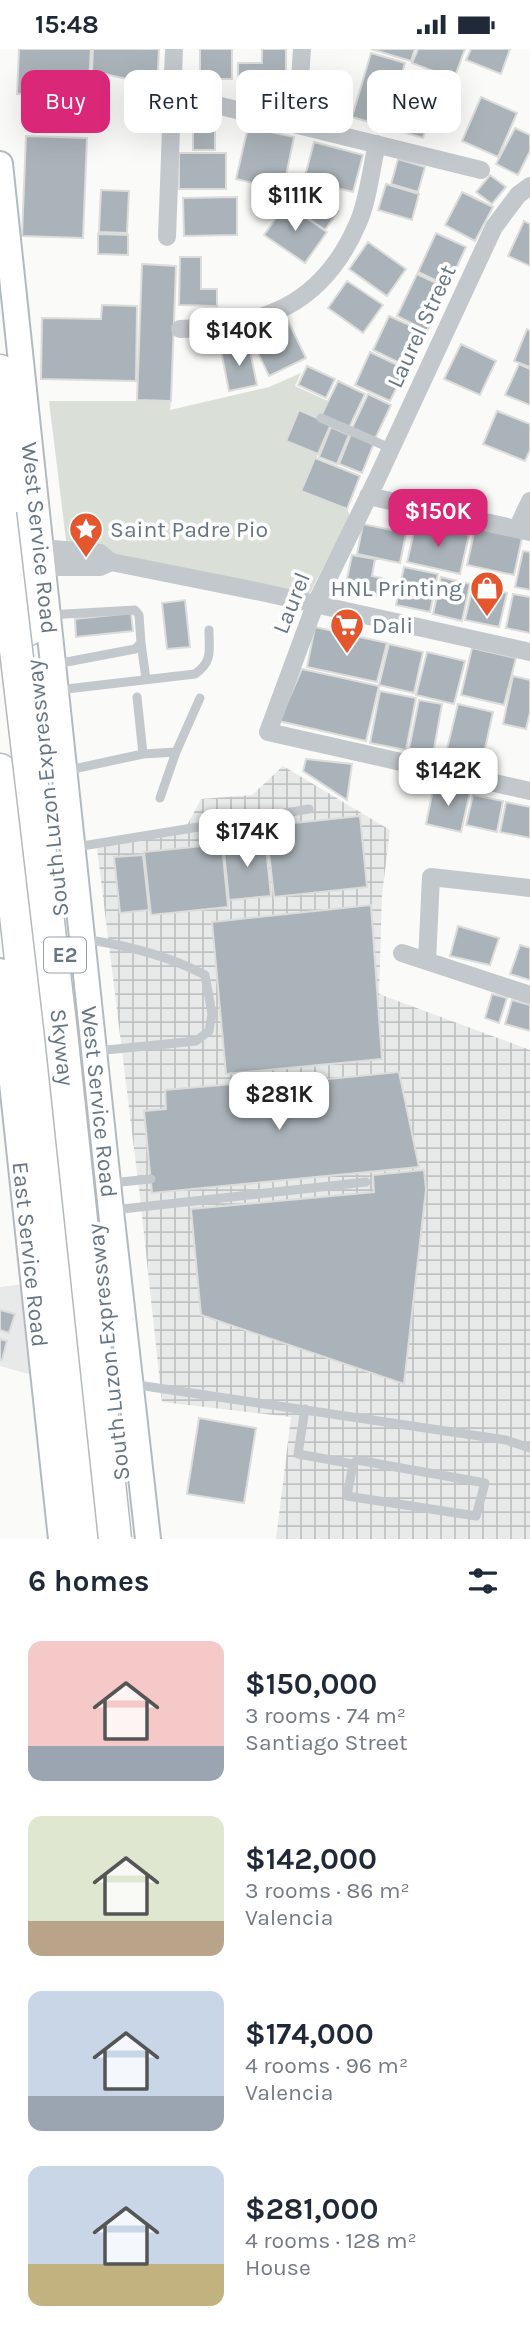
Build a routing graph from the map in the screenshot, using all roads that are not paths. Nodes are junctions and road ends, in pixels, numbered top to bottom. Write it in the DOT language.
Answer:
graph roads {
  1 [pos="174,49"];
  2 [pos="302,49"];
  3 [pos="173,70"];
  4 [pos="301,70"];
  5 [pos="171,133"];
  6 [pos="331,133"];
  7 [pos="377,144"];
  8 [pos="0,164"];
  9 [pos="481,170"];
  10 [pos="530,186"];
  11 [pos="167,237"];
  12 [pos="180,329"];
  13 [pos="0,371"];
  14 [pos="321,418"];
  15 [pos="390,447"];
  16 [pos="368,496"];
  17 [pos="530,501"];
  18 [pos="0,514"];
  19 [pos="524,531"];
  20 [pos="42,558"];
  21 [pos="315,605"];
  22 [pos="48,615"];
  23 [pos="209,630"];
  24 [pos="141,643"];
  25 [pos="530,653"];
  26 [pos="54,664"];
  27 [pos="146,679"];
  28 [pos="0,683"];
  29 [pos="56,691"];
  30 [pos="137,697"];
  31 [pos="200,698"];
  32 [pos="176,752"];
  33 [pos="144,754"];
  34 [pos="0,770"];
  35 [pos="64,771"];
  36 [pos="530,791"];
  37 [pos="160,798"];
  38 [pos="309,809"];
  39 [pos="73,847"];
  40 [pos="530,888"];
  41 [pos="83,939"];
  42 [pos="402,953"];
  43 [pos="427,961"];
  44 [pos="0,971"];
  45 [pos="530,995"];
  46 [pos="47,1016"];
  47 [pos="94,1051"];
  48 [pos="151,1179"];
  49 [pos="366,1182"];
  50 [pos="108,1184"];
  51 [pos="111,1211"];
  52 [pos="131,1384"];
  53 [pos="304,1409"];
  54 [pos="530,1448"];
  55 [pos="353,1464"];
  56 [pos="61,1539"];
  57 [pos="85,1539"];
  58 [pos="95,1539"];
  59 [pos="115,1539"];
  60 [pos="128,1539"];
  61 [pos="148,1539"];
  1 -- 3 [label="street"];
  2 -- 4 [label="street"];
  5 -- 11 [label="street"];
  6 -- 7 [label="street"];
  7 -- 9 [label="street"];
  7 -- 12 [label="street"];
  8 -- 20 [label="main road, West Service Road"];
  10 -- 15 [label="street, Laurel Street"];
  13 -- 46 [label="highway, South Luzon Expressway / E2"];
  14 -- 15 [label="lane"];
  15 -- 16 [label="street, Laurel Street"];
  16 -- 19 [label="street"];
  16 -- 21 [label="street, Laurel"];
  17 -- 19 [label="street"];
  18 -- 59 [label="highway, Skyway / E2, bridge"];
  20 -- 21 [label="street"];
  20 -- 22 [label="main road, West Service Road"];
  21 -- 25 [label="street"];
  21 -- 36 [label="street, Laurel"];
  22 -- 24 [label="lane"];
  22 -- 26 [label="main road, West Service Road"];
  23 -- 27 [label="lane"];
  24 -- 26 [label="lane"];
  24 -- 27 [label="lane"];
  26 -- 29 [label="main road, West Service Road"];
  27 -- 29 [label="lane"];
  28 -- 58 [label="highway, Skyway / E2"];
  29 -- 35 [label="main road, West Service Road"];
  30 -- 33 [label="lane"];
  31 -- 32 [label="lane"];
  32 -- 33 [label="lane"];
  32 -- 37 [label="lane"];
  33 -- 35 [label="lane"];
  34 -- 46 [label="highway, South Luzon Expressway / E2"];
  35 -- 39 [label="main road, West Service Road"];
  38 -- 39 [label="lane"];
  39 -- 41 [label="main road, West Service Road"];
  40 -- 43 [label="street"];
  41 -- 47 [label="main road, West Service Road"];
  41 -- 47 [label="lane"];
  42 -- 43 [label="street"];
  43 -- 45 [label="street"];
  44 -- 56 [label="main road, East Service Road"];
  46 -- 57 [label="highway, South Luzon Expressway / E2"];
  46 -- 60 [label="highway, South Luzon Expressway / E2"];
  47 -- 50 [label="main road, West Service Road"];
  48 -- 50 [label="lane"];
  49 -- 51 [label="lane"];
  50 -- 51 [label="main road, West Service Road"];
  51 -- 52 [label="main road, West Service Road"];
  52 -- 53 [label="lane"];
  52 -- 61 [label="main road, West Service Road"];
  53 -- 54 [label="lane"];
  53 -- 55 [label="lane"];
  55 -- 55 [label="lane"];
}
